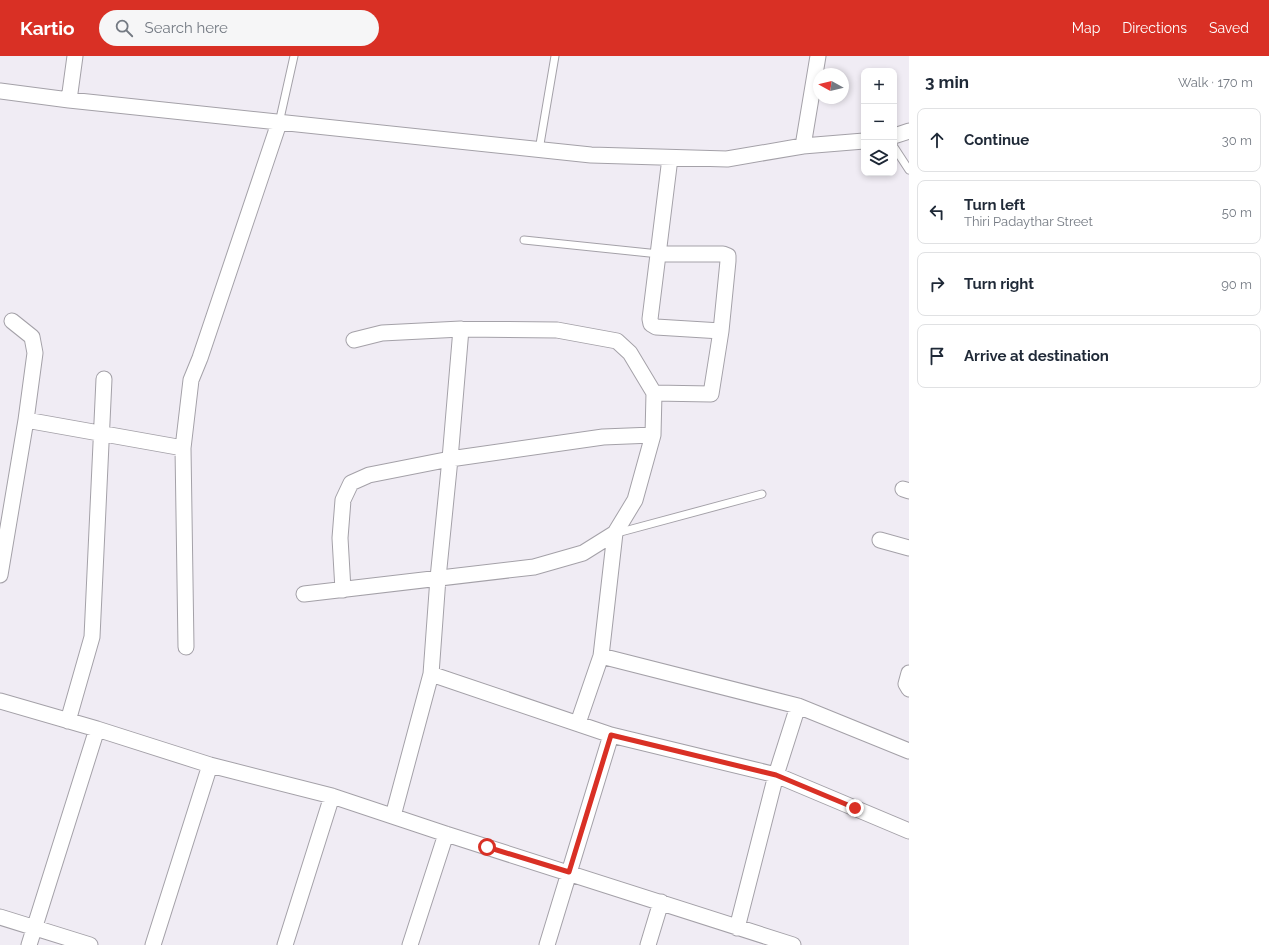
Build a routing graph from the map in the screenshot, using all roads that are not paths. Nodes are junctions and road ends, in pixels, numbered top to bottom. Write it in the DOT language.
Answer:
graph roads {
  1 [pos="75,56"];
  2 [pos="294,56"];
  3 [pos="556,56"];
  4 [pos="818,56"];
  5 [pos="0,91"];
  6 [pos="69,100"];
  7 [pos="279,123"];
  8 [pos="909,132"];
  9 [pos="897,135"];
  10 [pos="861,141"];
  11 [pos="803,146"];
  12 [pos="539,150"];
  13 [pos="897,152"];
  14 [pos="670,158"];
  15 [pos="909,170"];
  16 [pos="524,240"];
  17 [pos="659,254"];
  18 [pos="12,321"];
  19 [pos="461,329"];
  20 [pos="721,331"];
  21 [pos="354,340"];
  22 [pos="104,379"];
  23 [pos="654,393"];
  24 [pos="26,420"];
  25 [pos="101,434"];
  26 [pos="653,435"];
  27 [pos="183,448"];
  28 [pos="450,459"];
  29 [pos="762,494"];
  30 [pos="615,533"];
  31 [pos="880,540"];
  32 [pos="909,548"];
  33 [pos="0,575"];
  34 [pos="438,578"];
  35 [pos="343,590"];
  36 [pos="304,594"];
  37 [pos="186,647"];
  38 [pos="601,656"];
  39 [pos="909,673"];
  40 [pos="431,674"];
  41 [pos="909,689"];
  42 [pos="0,701"];
  43 [pos="798,706"];
  44 [pos="68,721"];
  45 [pos="578,724"];
  46 [pos="96,729"];
  47 [pos="611,735"];
  48 [pos="909,751"];
  49 [pos="210,765"];
  50 [pos="776,775"];
  51 [pos="332,796"];
  52 [pos="393,816"];
  53 [pos="909,831"];
  54 [pos="446,834"];
  55 [pos="569,872"];
  56 [pos="661,902"];
  57 [pos="0,918"];
  58 [pos="35,928"];
  59 [pos="737,928"];
  60 [pos="760,941"];
  61 [pos="29,945"];
  62 [pos="90,945"];
  63 [pos="153,945"];
  64 [pos="285,945"];
  65 [pos="410,945"];
  66 [pos="547,945"];
  67 [pos="648,945"];
  68 [pos="793,945"];
  1 -- 6 [label="street"];
  2 -- 7 [label="lane"];
  3 -- 12 [label="lane"];
  4 -- 11 [label="street"];
  5 -- 6 [label="street"];
  6 -- 7 [label="street"];
  7 -- 12 [label="street"];
  7 -- 27 [label="street"];
  8 -- 9 [label="street"];
  10 -- 11 [label="street"];
  11 -- 14 [label="street"];
  12 -- 14 [label="street"];
  13 -- 15 [label="lane"];
  14 -- 17 [label="street"];
  16 -- 17 [label="lane"];
  17 -- 20 [label="street"];
  17 -- 20 [label="street"];
  18 -- 24 [label="street"];
  19 -- 21 [label="street"];
  19 -- 23 [label="street"];
  19 -- 28 [label="street"];
  20 -- 23 [label="street"];
  22 -- 25 [label="street"];
  23 -- 26 [label="street"];
  24 -- 25 [label="street"];
  24 -- 33 [label="street"];
  25 -- 27 [label="street"];
  25 -- 44 [label="street"];
  26 -- 28 [label="street"];
  26 -- 30 [label="street"];
  27 -- 37 [label="street"];
  28 -- 34 [label="street"];
  28 -- 35 [label="street"];
  29 -- 30 [label="lane"];
  30 -- 34 [label="street"];
  30 -- 38 [label="street"];
  31 -- 32 [label="street"];
  34 -- 35 [label="street"];
  34 -- 40 [label="street"];
  35 -- 36 [label="street"];
  38 -- 43 [label="street"];
  38 -- 45 [label="street"];
  39 -- 41 [label="street"];
  40 -- 45 [label="street"];
  40 -- 52 [label="street"];
  42 -- 44 [label="street"];
  43 -- 48 [label="street"];
  43 -- 50 [label="street"];
  44 -- 46 [label="street"];
  45 -- 47 [label="street"];
  46 -- 49 [label="street"];
  46 -- 58 [label="street"];
  47 -- 50 [label="street"];
  47 -- 55 [label="street"];
  49 -- 51 [label="street"];
  49 -- 63 [label="street"];
  50 -- 53 [label="street"];
  50 -- 59 [label="street"];
  51 -- 52 [label="street"];
  51 -- 64 [label="street"];
  52 -- 54 [label="street"];
  54 -- 55 [label="street"];
  54 -- 65 [label="street"];
  55 -- 56 [label="street"];
  55 -- 66 [label="street"];
  56 -- 59 [label="street"];
  56 -- 67 [label="street"];
  57 -- 58 [label="street"];
  58 -- 61 [label="street"];
  58 -- 62 [label="street"];
  59 -- 60 [label="street"];
  60 -- 68 [label="street"];
}
